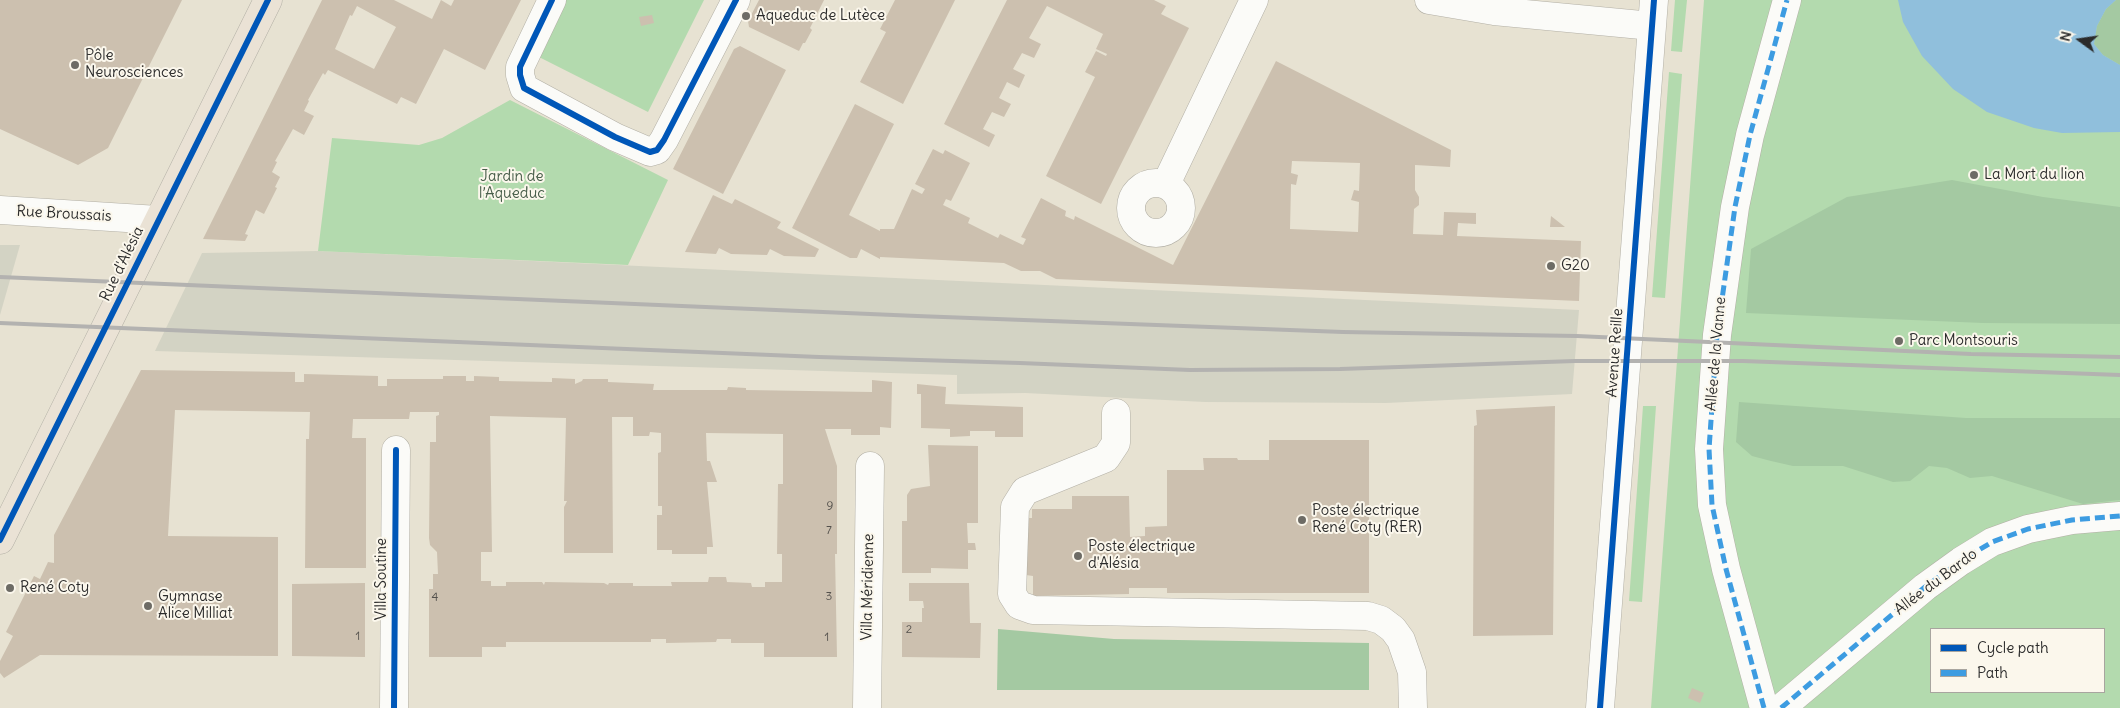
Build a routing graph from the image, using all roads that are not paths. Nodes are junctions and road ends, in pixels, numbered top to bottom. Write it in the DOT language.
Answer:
graph roads {
  1 [pos="268,0"];
  2 [pos="552,0"];
  3 [pos="736,0"];
  4 [pos="1254,0"];
  5 [pos="1429,0"];
  6 [pos="1787,0"];
  7 [pos="1653,13"];
  8 [pos="1166,184"];
  9 [pos="0,210"];
  10 [pos="158,220"];
  11 [pos="1116,413"];
  12 [pos="396,450"];
  13 [pos="870,466"];
  14 [pos="2120,516"];
  15 [pos="0,540"];
  16 [pos="1413,699"];
  17 [pos="394,708"];
  18 [pos="867,708"];
  19 [pos="1600,708"];
  20 [pos="1764,708"];
  21 [pos="1781,708"];
  1 -- 10 [label="main road, Rue d'Alésia"];
  2 -- 3 [label="street"];
  4 -- 8 [label="street"];
  5 -- 7 [label="street"];
  6 -- 20 [label="street, Allée de la Vanne"];
  7 -- 19 [label="street, Avenue Reille"];
  9 -- 10 [label="street, Rue Broussais"];
  10 -- 15 [label="main road, Rue d'Alésia"];
  11 -- 16 [label="street"];
  12 -- 17 [label="street, Villa Soutine"];
  13 -- 18 [label="street, Villa Méridienne"];
  14 -- 21 [label="street, Allée du Bardo"];
}
